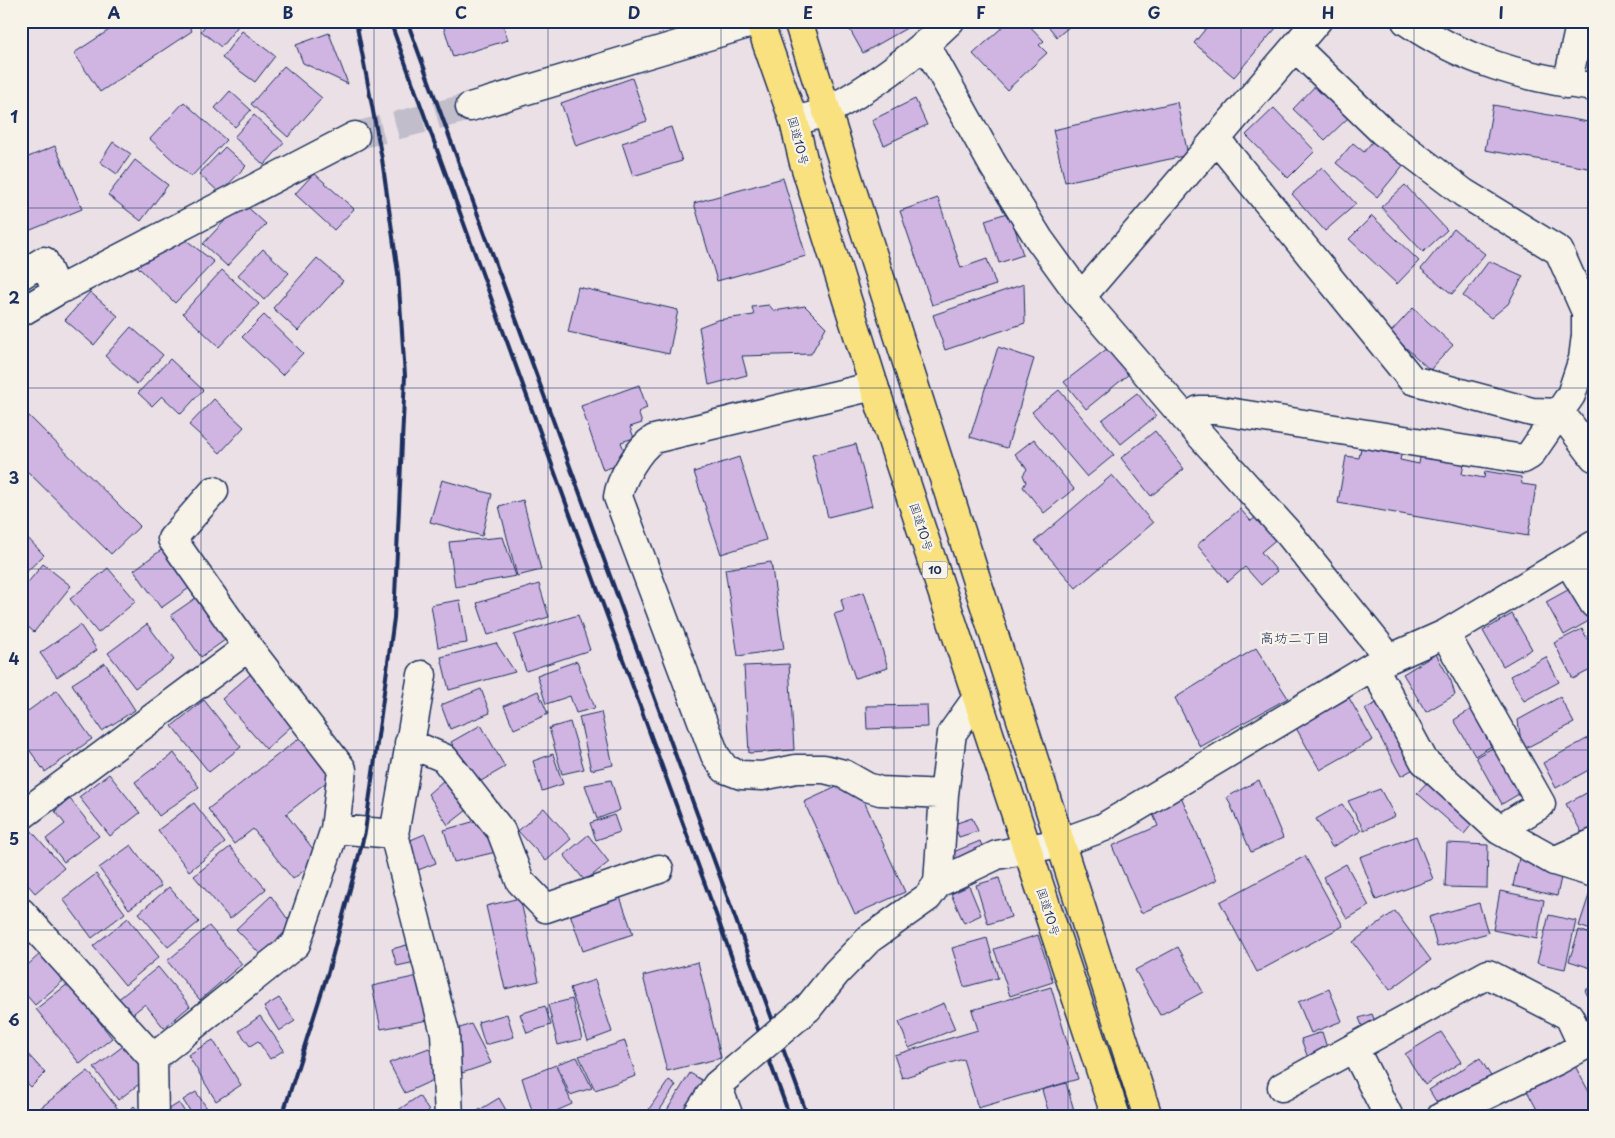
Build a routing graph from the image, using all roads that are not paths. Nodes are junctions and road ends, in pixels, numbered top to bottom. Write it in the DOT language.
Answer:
graph roads {
  1 [pos="759,21"];
  2 [pos="798,21"];
  3 [pos="950,21"];
  4 [pos="1317,21"];
  5 [pos="1406,21"];
  6 [pos="1581,21"];
  7 [pos="926,45"];
  8 [pos="1295,47"];
  9 [pos="1567,84"];
  10 [pos="1594,87"];
  11 [pos="470,107"];
  12 [pos="826,112"];
  13 [pos="794,122"];
  14 [pos="355,136"];
  15 [pos="1216,139"];
  16 [pos="21,275"];
  17 [pos="57,291"];
  18 [pos="1081,297"];
  19 [pos="21,312"];
  20 [pos="874,386"];
  21 [pos="1560,412"];
  22 [pos="1185,418"];
  23 [pos="1594,458"];
  24 [pos="214,491"];
  25 [pos="1594,545"];
  26 [pos="1568,561"];
  27 [pos="1594,604"];
  28 [pos="1445,634"];
  29 [pos="248,647"];
  30 [pos="1381,662"];
  31 [pos="422,675"];
  32 [pos="977,698"];
  33 [pos="410,742"];
  34 [pos="944,794"];
  35 [pos="21,816"];
  36 [pos="335,829"];
  37 [pos="1499,830"];
  38 [pos="394,834"];
  39 [pos="1594,843"];
  40 [pos="1060,844"];
  41 [pos="1028,850"];
  42 [pos="1554,862"];
  43 [pos="659,869"];
  44 [pos="1594,873"];
  45 [pos="938,883"];
  46 [pos="21,912"];
  47 [pos="1588,1043"];
  48 [pos="1354,1048"];
  49 [pos="153,1058"];
  50 [pos="726,1078"];
  51 [pos="1282,1087"];
  52 [pos="154,1117"];
  53 [pos="449,1117"];
  54 [pos="696,1117"];
  55 [pos="730,1117"];
  56 [pos="1116,1117"];
  57 [pos="1148,1117"];
  58 [pos="1389,1117"];
  59 [pos="1441,1117"];
  1 -- 11 [label="street"];
  1 -- 13 [label="highway, 国道10号 / 10"];
  2 -- 12 [label="highway"];
  3 -- 7 [label="street"];
  4 -- 8 [label="street"];
  5 -- 9 [label="street"];
  6 -- 9 [label="street"];
  7 -- 12 [label="street"];
  7 -- 18 [label="street"];
  8 -- 15 [label="street"];
  8 -- 21 [label="street"];
  9 -- 10 [label="street"];
  12 -- 13 [label="street"];
  12 -- 40 [label="highway"];
  13 -- 20 [label="highway, 国道10号 / 10"];
  14 -- 17 [label="street"];
  15 -- 18 [label="street"];
  15 -- 21 [label="street"];
  16 -- 17 [label="street"];
  17 -- 19 [label="street"];
  18 -- 22 [label="street"];
  20 -- 32 [label="highway, 国道10号 / 10"];
  20 -- 34 [label="street"];
  21 -- 22 [label="street"];
  21 -- 23 [label="street"];
  22 -- 30 [label="street"];
  24 -- 29 [label="street"];
  25 -- 26 [label="street"];
  26 -- 27 [label="street"];
  26 -- 28 [label="street"];
  28 -- 30 [label="street"];
  28 -- 37 [label="street"];
  29 -- 35 [label="street"];
  29 -- 36 [label="street"];
  30 -- 37 [label="street"];
  30 -- 40 [label="street"];
  31 -- 33 [label="street"];
  32 -- 34 [label="street"];
  32 -- 41 [label="highway, 国道10号 / 10"];
  33 -- 38 [label="street"];
  33 -- 43 [label="street"];
  34 -- 45 [label="street"];
  36 -- 38 [label="street"];
  36 -- 49 [label="street"];
  37 -- 42 [label="street"];
  38 -- 53 [label="street"];
  39 -- 42 [label="street"];
  40 -- 41 [label="street"];
  40 -- 57 [label="highway"];
  41 -- 45 [label="street"];
  41 -- 56 [label="highway, 国道10号 / 10"];
  42 -- 44 [label="street"];
  45 -- 50 [label="street, bridge"];
  46 -- 49 [label="street"];
  47 -- 48 [label="street"];
  47 -- 59 [label="street"];
  48 -- 51 [label="street"];
  48 -- 58 [label="street"];
  49 -- 52 [label="street"];
  50 -- 54 [label="street"];
  50 -- 55 [label="street"];
}
